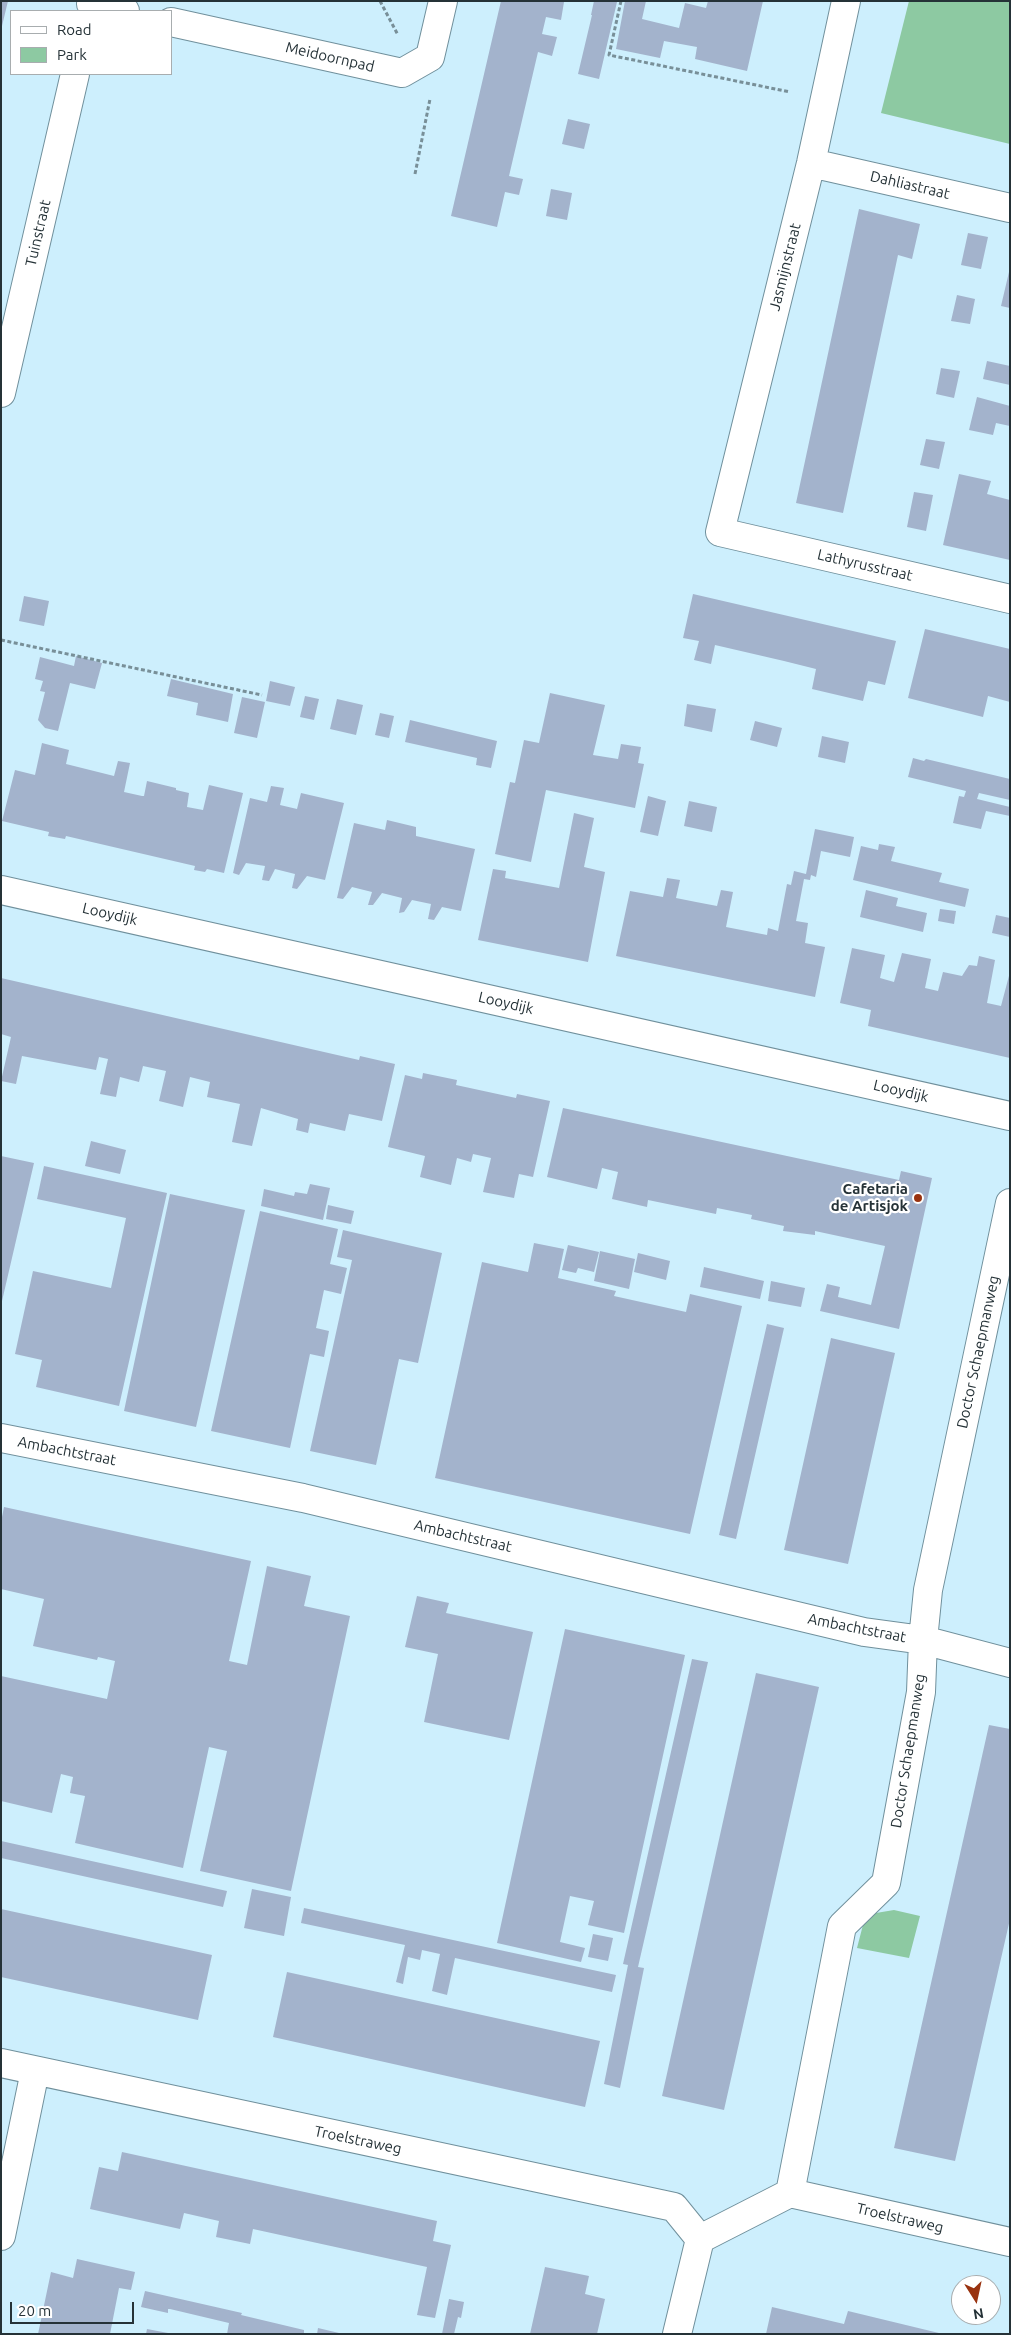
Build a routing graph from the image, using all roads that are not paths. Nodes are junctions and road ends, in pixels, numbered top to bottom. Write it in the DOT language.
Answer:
graph roads {
  1 [pos="443,1"];
  2 [pos="846,1"];
  3 [pos="91,5"];
  4 [pos="119,10"];
  5 [pos="172,22"];
  6 [pos="75,75"];
  7 [pos="811,163"];
  8 [pos="1010,208"];
  9 [pos="1,393"];
  10 [pos="720,532"];
  11 [pos="1010,600"];
  12 [pos="1,890"];
  13 [pos="1010,1116"];
  14 [pos="1010,1203"];
  15 [pos="1,1438"];
  16 [pos="923,1640"];
  17 [pos="1010,1663"];
  18 [pos="1,2063"];
  19 [pos="35,2071"];
  20 [pos="790,2193"];
  21 [pos="1,2236"];
  22 [pos="700,2239"];
  23 [pos="1010,2242"];
  24 [pos="678,2334"];
  1 -- 5 [label="street, Meidoornpad"];
  2 -- 7 [label="street, Jasmijnstraat"];
  3 -- 4 [label="street"];
  6 -- 9 [label="street, Tuinstraat"];
  7 -- 8 [label="street, Dahliastraat"];
  7 -- 10 [label="street, Jasmijnstraat"];
  10 -- 11 [label="street, Lathyrusstraat"];
  12 -- 13 [label="street, Looydijk"];
  14 -- 16 [label="street, Doctor Schaepmanweg"];
  15 -- 16 [label="street, Ambachtstraat"];
  16 -- 17 [label="street, Ambachtstraat"];
  16 -- 20 [label="street, Doctor Schaepmanweg"];
  18 -- 19 [label="street, Troelstraweg"];
  19 -- 21 [label="street"];
  19 -- 22 [label="street, Troelstraweg"];
  20 -- 22 [label="street"];
  20 -- 23 [label="street, Troelstraweg"];
  22 -- 24 [label="street"];
}
